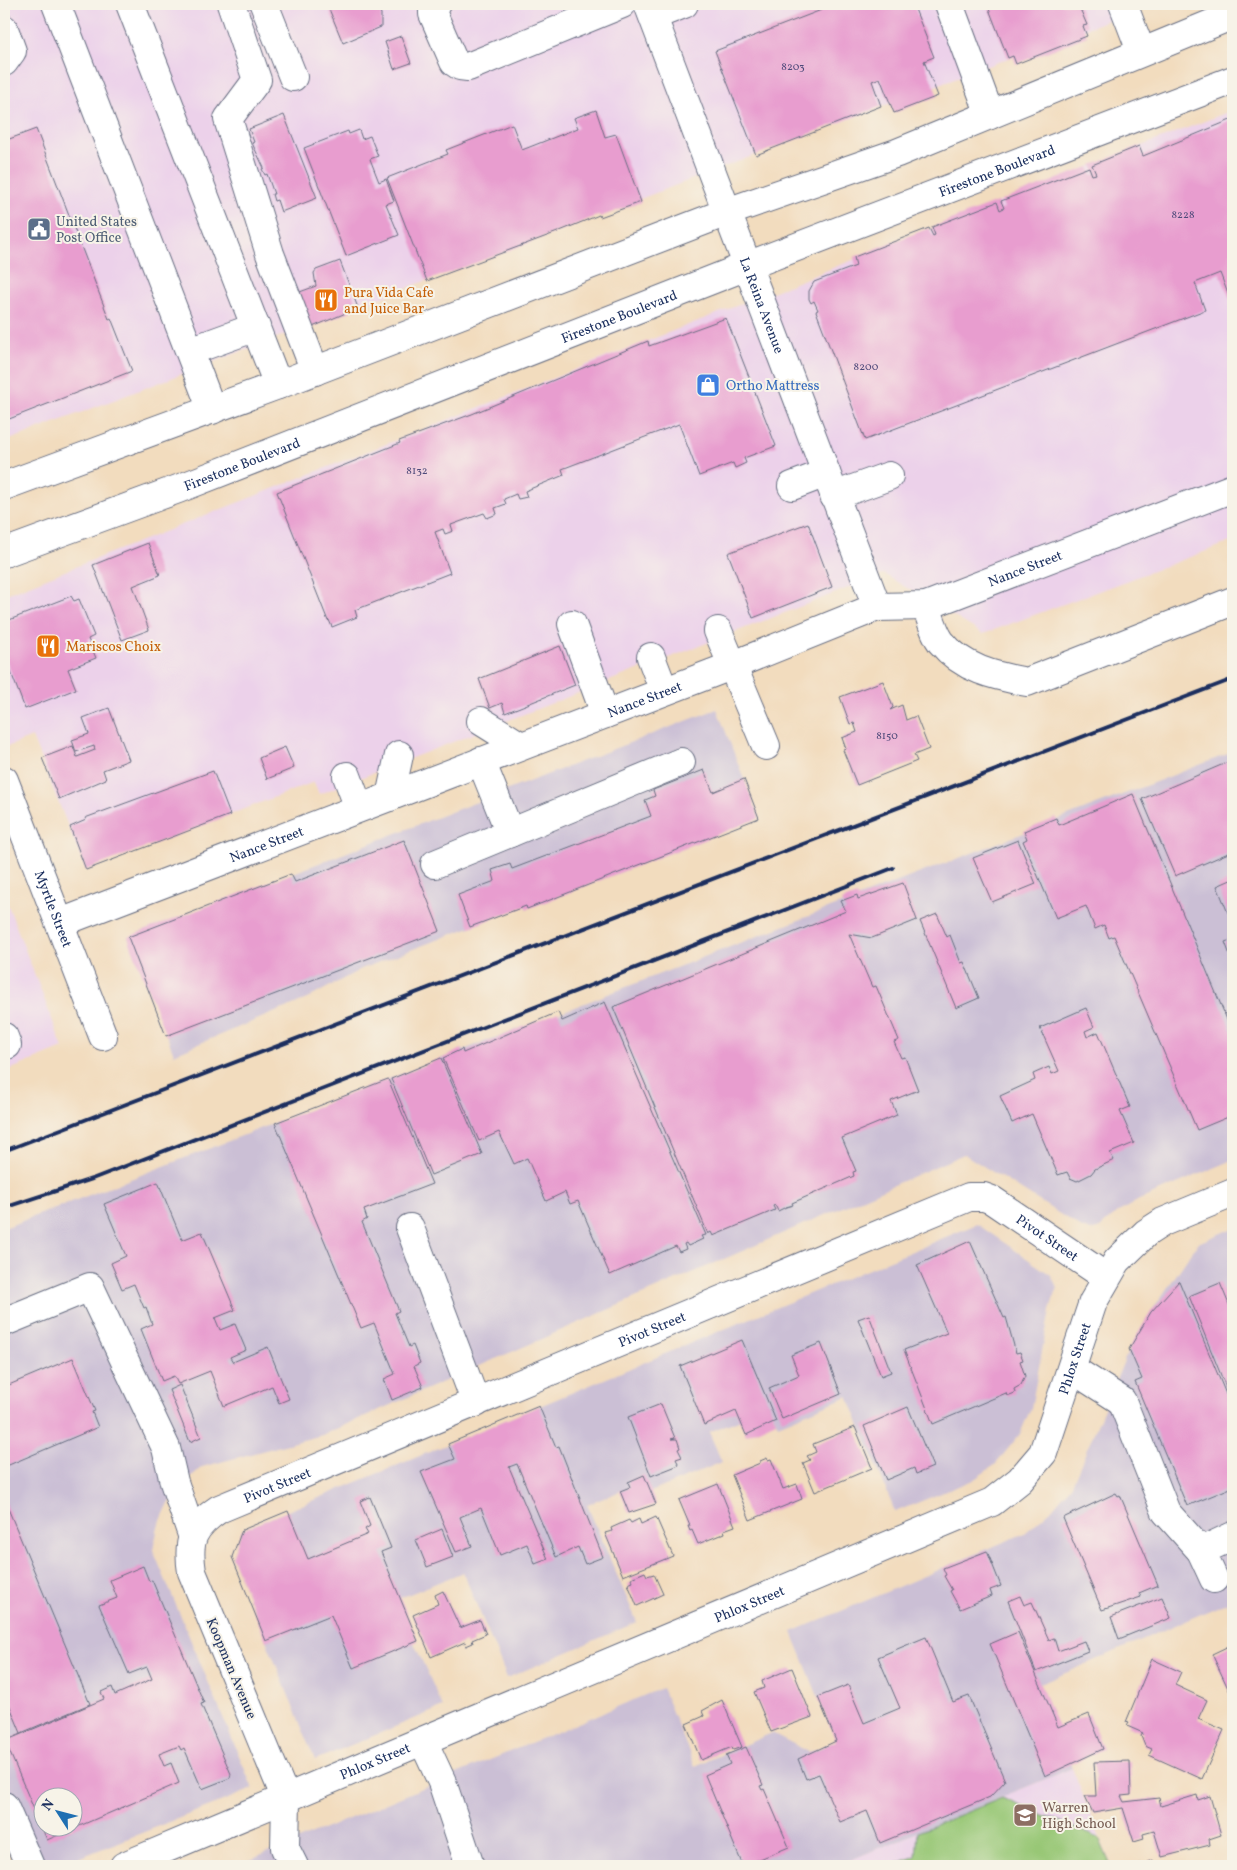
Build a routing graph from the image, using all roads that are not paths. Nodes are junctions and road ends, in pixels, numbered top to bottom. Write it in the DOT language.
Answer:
graph roads {
  1 [pos="56,4"];
  2 [pos="130,4"];
  3 [pos="231,4"];
  4 [pos="264,4"];
  5 [pos="622,4"];
  6 [pos="684,4"];
  7 [pos="949,4"];
  8 [pos="1123,4"];
  9 [pos="434,5"];
  10 [pos="650,10"];
  11 [pos="1233,15"];
  12 [pos="4,29"];
  13 [pos="1141,51"];
  14 [pos="4,62"];
  15 [pos="293,77"];
  16 [pos="1233,80"];
  17 [pos="990,115"];
  18 [pos="727,212"];
  19 [pos="747,266"];
  20 [pos="256,327"];
  21 [pos="190,351"];
  22 [pos="315,371"];
  23 [pos="278,386"];
  24 [pos="212,410"];
  25 [pos="889,476"];
  26 [pos="830,485"];
  27 [pos="4,486"];
  28 [pos="792,486"];
  29 [pos="1233,488"];
  30 [pos="4,553"];
  31 [pos="1233,600"];
  32 [pos="926,606"];
  33 [pos="876,608"];
  34 [pos="572,624"];
  35 [pos="718,631"];
  36 [pos="651,657"];
  37 [pos="731,666"];
  38 [pos="664,691"];
  39 [pos="606,714"];
  40 [pos="481,721"];
  41 [pos="521,746"];
  42 [pos="766,746"];
  43 [pos="399,754"];
  44 [pos="481,762"];
  45 [pos="681,762"];
  46 [pos="347,776"];
  47 [pos="4,780"];
  48 [pos="390,796"];
  49 [pos="360,808"];
  50 [pos="510,833"];
  51 [pos="435,864"];
  52 [pos="60,923"];
  53 [pos="103,1036"];
  54 [pos="4,1037"];
  55 [pos="4,1046"];
  56 [pos="1233,1193"];
  57 [pos="410,1228"];
  58 [pos="1106,1277"];
  59 [pos="4,1322"];
  60 [pos="1072,1369"];
  61 [pos="476,1403"];
  62 [pos="192,1535"];
  63 [pos="1233,1536"];
  64 [pos="1201,1551"];
  65 [pos="1214,1579"];
  66 [pos="424,1741"];
  67 [pos="286,1799"];
  68 [pos="4,1806"];
  69 [pos="30,1866"];
  70 [pos="124,1866"];
  71 [pos="294,1866"];
  72 [pos="470,1866"];
  1 -- 21 [label="street"];
  2 -- 20 [label="street"];
  3 -- 22 [label="street"];
  4 -- 15 [label="street"];
  5 -- 9 [label="street"];
  6 -- 10 [label="street"];
  7 -- 17 [label="street"];
  8 -- 13 [label="street"];
  10 -- 18 [label="street, La Reina Avenue"];
  11 -- 13 [label="street"];
  12 -- 14 [label="street"];
  13 -- 17 [label="street"];
  16 -- 19 [label="street, Firestone Boulevard"];
  17 -- 18 [label="street"];
  18 -- 19 [label="street, La Reina Avenue"];
  18 -- 22 [label="street"];
  19 -- 26 [label="street, La Reina Avenue"];
  19 -- 30 [label="street, Firestone Boulevard"];
  20 -- 21 [label="street"];
  20 -- 23 [label="street"];
  21 -- 24 [label="street"];
  22 -- 23 [label="street"];
  23 -- 24 [label="street"];
  24 -- 27 [label="street"];
  25 -- 26 [label="street"];
  26 -- 28 [label="street"];
  26 -- 33 [label="street, La Reina Avenue"];
  29 -- 32 [label="street, Nance Street"];
  31 -- 32 [label="street"];
  32 -- 33 [label="street, Nance Street"];
  33 -- 37 [label="street, Nance Street"];
  34 -- 39 [label="street"];
  35 -- 37 [label="street"];
  36 -- 38 [label="street"];
  37 -- 38 [label="street, Nance Street"];
  37 -- 42 [label="street"];
  38 -- 39 [label="street, Nance Street"];
  39 -- 41 [label="street, Nance Street"];
  40 -- 41 [label="street"];
  41 -- 44 [label="street, Nance Street"];
  43 -- 48 [label="street"];
  44 -- 48 [label="street, Nance Street"];
  44 -- 50 [label="street"];
  45 -- 50 [label="street"];
  46 -- 49 [label="street"];
  47 -- 52 [label="street, Myrtle Street"];
  48 -- 49 [label="street, Nance Street"];
  49 -- 52 [label="street, Nance Street"];
  50 -- 51 [label="street"];
  52 -- 53 [label="street, Myrtle Street"];
  54 -- 55 [label="street"];
  56 -- 58 [label="street, Phlox Street"];
  57 -- 61 [label="street"];
  58 -- 60 [label="street, Phlox Street"];
  58 -- 61 [label="street, Pivot Street"];
  59 -- 62 [label="street"];
  60 -- 64 [label="street"];
  60 -- 66 [label="street, Phlox Street"];
  61 -- 62 [label="street, Pivot Street"];
  62 -- 67 [label="street, Koopman Avenue"];
  63 -- 64 [label="street"];
  64 -- 65 [label="street"];
  66 -- 67 [label="street, Phlox Street"];
  66 -- 72 [label="street"];
  67 -- 70 [label="street, Phlox Street"];
  67 -- 71 [label="street"];
  68 -- 69 [label="street"];
}
